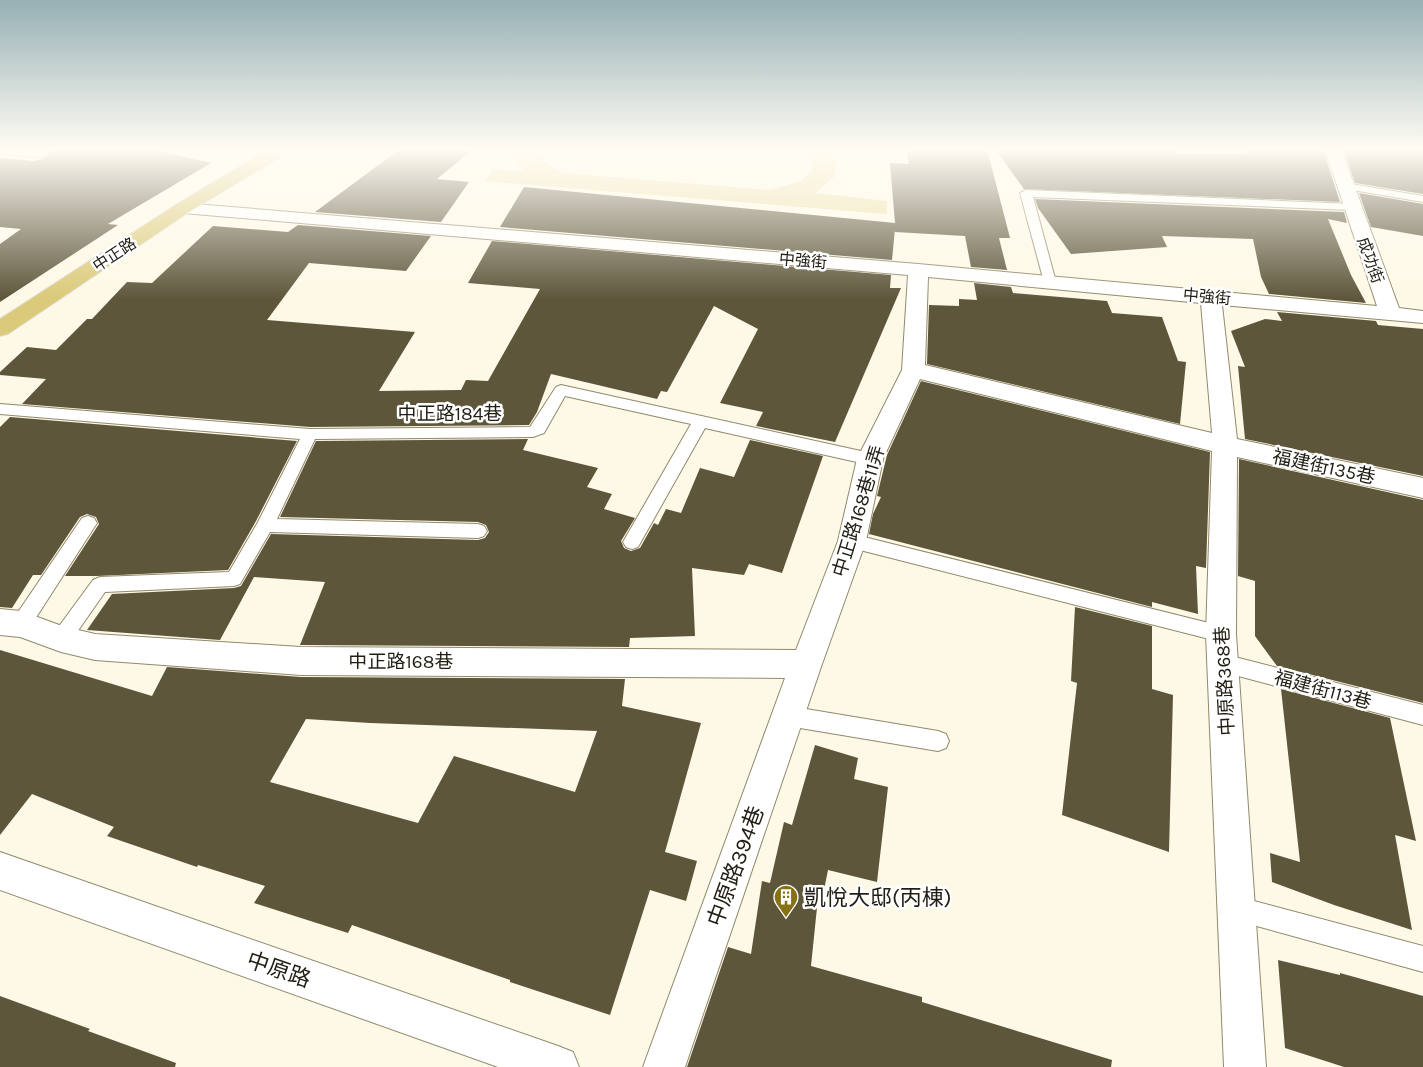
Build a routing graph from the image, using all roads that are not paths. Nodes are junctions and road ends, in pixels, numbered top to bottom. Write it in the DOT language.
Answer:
graph roads {
  1 [pos="198,199"];
  2 [pos="1028,199"];
  3 [pos="1174,199"];
  4 [pos="1349,199"];
  5 [pos="1352,207"];
  6 [pos="183,208"];
  7 [pos="918,270"];
  8 [pos="1050,282"];
  9 [pos="1211,296"];
  10 [pos="1390,313"];
  11 [pos="1423,317"];
  12 [pos="0,329"];
  13 [pos="913,370"];
  14 [pos="0,409"];
  15 [pos="701,421"];
  16 [pos="310,434"];
  17 [pos="1225,445"];
  18 [pos="870,459"];
  19 [pos="1423,488"];
  20 [pos="88,523"];
  21 [pos="265,525"];
  22 [pos="478,531"];
  23 [pos="852,541"];
  24 [pos="632,542"];
  25 [pos="11,623"];
  26 [pos="60,640"];
  27 [pos="1222,649"];
  28 [pos="806,664"];
  29 [pos="1423,715"];
  30 [pos="788,716"];
  31 [pos="938,741"];
  32 [pos="0,871"];
  33 [pos="1236,908"];
  34 [pos="1423,959"];
  35 [pos="558,1067"];
  36 [pos="664,1067"];
  37 [pos="1245,1067"];
  1 -- 6 [label="main road, 中正路"];
  2 -- 8 [label="lane"];
  3 -- 5 [label="lane"];
  4 -- 5 [label="street, 成功街"];
  5 -- 10 [label="street, 成功街"];
  6 -- 7 [label="street, 中強街"];
  6 -- 12 [label="main road, 中正路"];
  7 -- 8 [label="street, 中強街"];
  7 -- 13 [label="street, 中正路168巷11弄"];
  8 -- 9 [label="street, 中強街"];
  9 -- 10 [label="street, 中強街"];
  9 -- 17 [label="street, 中原路368巷"];
  10 -- 11 [label="street, 中強街"];
  13 -- 17 [label="street, 福建街135巷"];
  13 -- 18 [label="street, 中正路168巷11弄"];
  14 -- 16 [label="lane, 中正路184巷"];
  15 -- 16 [label="lane, 中正路184巷"];
  15 -- 18 [label="lane, 中正路184巷"];
  15 -- 24 [label="lane"];
  16 -- 21 [label="lane"];
  17 -- 19 [label="street, 福建街135巷"];
  17 -- 27 [label="street, 中原路368巷"];
  18 -- 23 [label="street, 中正路168巷11弄"];
  20 -- 25 [label="lane"];
  21 -- 22 [label="lane"];
  21 -- 26 [label="lane"];
  23 -- 27 [label="lane, 福建街113巷"];
  23 -- 28 [label="street, 中正路168巷11弄"];
  25 -- 26 [label="street, 中正路168巷"];
  26 -- 28 [label="street, 中正路168巷"];
  27 -- 29 [label="lane, 福建街113巷"];
  27 -- 33 [label="street, 中原路368巷"];
  28 -- 30 [label="street, 中原路394巷"];
  30 -- 31 [label="lane"];
  30 -- 36 [label="street, 中原路394巷"];
  32 -- 35 [label="street, 中原路"];
  33 -- 34 [label="lane"];
  33 -- 37 [label="street, 中原路368巷"];
}
